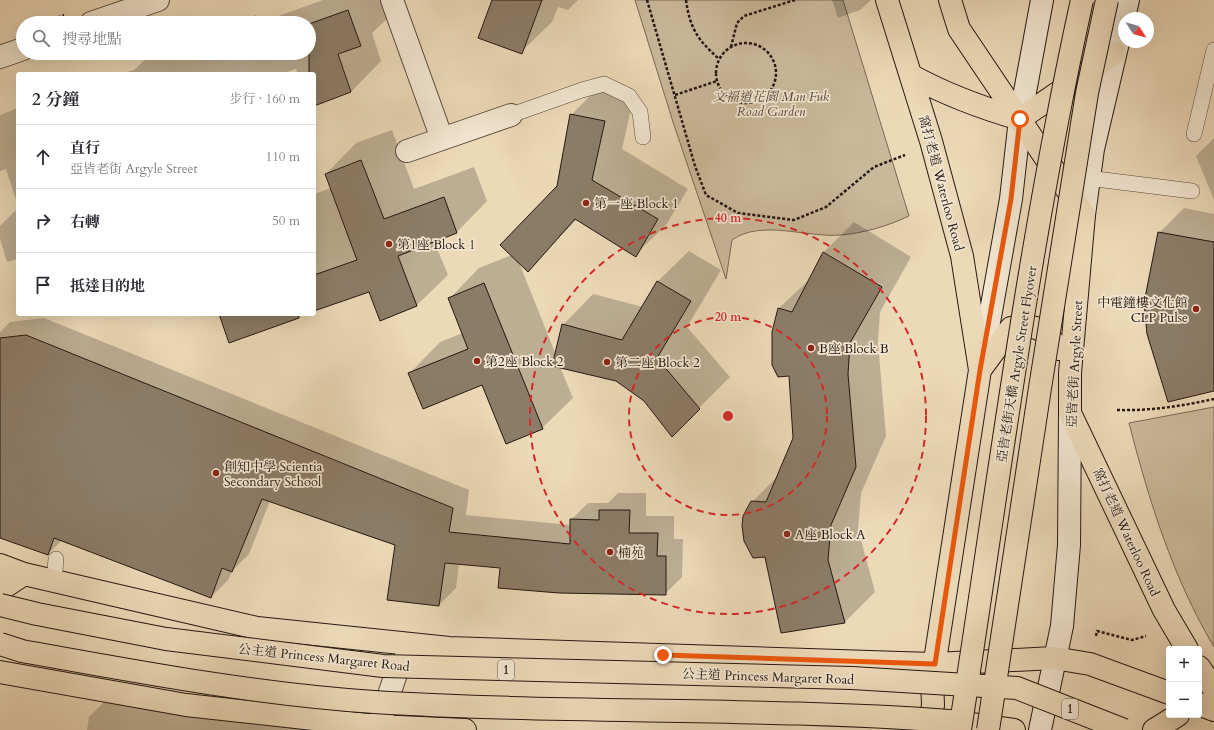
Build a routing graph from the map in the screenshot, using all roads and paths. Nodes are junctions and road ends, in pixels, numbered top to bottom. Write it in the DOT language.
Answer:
graph roads {
  1 [pos="158,0"];
  2 [pos="392,0"];
  3 [pos="647,0"];
  4 [pos="686,0"];
  5 [pos="794,0"];
  6 [pos="887,0"];
  7 [pos="950,0"];
  8 [pos="1042,0"];
  9 [pos="1082,0"];
  10 [pos="1107,0"];
  11 [pos="1128,0"];
  12 [pos="111,16"];
  13 [pos="731,47"];
  14 [pos="1214,50"];
  15 [pos="16,51"];
  16 [pos="1115,53"];
  17 [pos="0,57"];
  18 [pos="719,59"];
  19 [pos="912,76"];
  20 [pos="717,81"];
  21 [pos="675,95"];
  22 [pos="511,115"];
  23 [pos="1020,119"];
  24 [pos="1194,134"];
  25 [pos="643,137"];
  26 [pos="442,139"];
  27 [pos="407,152"];
  28 [pos="912,152"];
  29 [pos="1088,178"];
  30 [pos="1192,191"];
  31 [pos="1084,215"];
  32 [pos="980,370"];
  33 [pos="1070,373"];
  34 [pos="1214,399"];
  35 [pos="1117,410"];
  36 [pos="1070,412"];
  37 [pos="56,559"];
  38 [pos="0,565"];
  39 [pos="24,574"];
  40 [pos="54,581"];
  41 [pos="0,590"];
  42 [pos="0,605"];
  43 [pos="0,644"];
  44 [pos="416,644"];
  45 [pos="1185,646"];
  46 [pos="1054,658"];
  47 [pos="935,664"];
  48 [pos="2,671"];
  49 [pos="1202,682"];
  50 [pos="1166,692"];
  51 [pos="933,704"];
  52 [pos="1206,704"];
  53 [pos="1173,718"];
  54 [pos="377,728"];
  55 [pos="465,730"];
  56 [pos="930,730"];
  57 [pos="938,730"];
  58 [pos="960,730"];
  59 [pos="988,730"];
  60 [pos="1014,730"];
  61 [pos="1040,730"];
  62 [pos="1124,730"];
  63 [pos="1154,730"];
  1 -- 12 [label="main road"];
  2 -- 26 [label="main road"];
  3 -- 21 [label="path"];
  4 -- 18 [label="path"];
  5 -- 13 [label="path"];
  6 -- 19 [label="main road, 窩打老道 Waterloo Road"];
  7 -- 23 [label="main road"];
  8 -- 23 [label="main road"];
  9 -- 58 [label="main road, 亞皆老街天橋 Argyle Street Flyover, bridge"];
  10 -- 59 [label="main road, bridge"];
  11 -- 16 [label="main road, 亞皆老街 Argyle Street"];
  13 -- 18 [label="path"];
  13 -- 20 [label="path"];
  14 -- 24 [label="lane"];
  15 -- 17 [label="main road"];
  16 -- 23 [label="main road"];
  16 -- 29 [label="main road, 亞皆老街 Argyle Street"];
  18 -- 20 [label="path"];
  19 -- 23 [label="main road"];
  19 -- 32 [label="main road, 窩打老道 Waterloo Road"];
  20 -- 21 [label="path"];
  21 -- 28 [label="path"];
  22 -- 25 [label="lane"];
  22 -- 26 [label="main road"];
  23 -- 31 [label="main road"];
  23 -- 32 [label="main road"];
  26 -- 27 [label="main road"];
  29 -- 30 [label="lane"];
  29 -- 31 [label="main road, 亞皆老街 Argyle Street"];
  31 -- 33 [label="main road, 亞皆老街 Argyle Street"];
  32 -- 33 [label="main road"];
  32 -- 47 [label="main road"];
  33 -- 36 [label="main road, 亞皆老街 Argyle Street"];
  34 -- 35 [label="path"];
  36 -- 45 [label="main road, 窩打老道 Waterloo Road"];
  36 -- 46 [label="main road, 亞皆老街 Argyle Street"];
  37 -- 40 [label="lane"];
  38 -- 39 [label="main road, 公主道 Princess Margaret Road"];
  39 -- 40 [label="main road, 公主道 Princess Margaret Road"];
  39 -- 41 [label="main road"];
  40 -- 44 [label="main road, 公主道 Princess Margaret Road"];
  42 -- 62 [label="main road, 公主道 Princess Margaret Road / 1, bridge"];
  43 -- 60 [label="main road, bridge"];
  44 -- 47 [label="main road, 公主道 Princess Margaret Road"];
  44 -- 54 [label="main road"];
  46 -- 47 [label="main road, 公主道 Princess Margaret Road"];
  46 -- 50 [label="main road"];
  46 -- 61 [label="main road, 亞皆老街 Argyle Street"];
  47 -- 51 [label="main road"];
  48 -- 54 [label="main road"];
  49 -- 52 [label="main road"];
  51 -- 56 [label="main road"];
  51 -- 57 [label="main road"];
  53 -- 63 [label="main road"];
  54 -- 55 [label="main road"];
}
